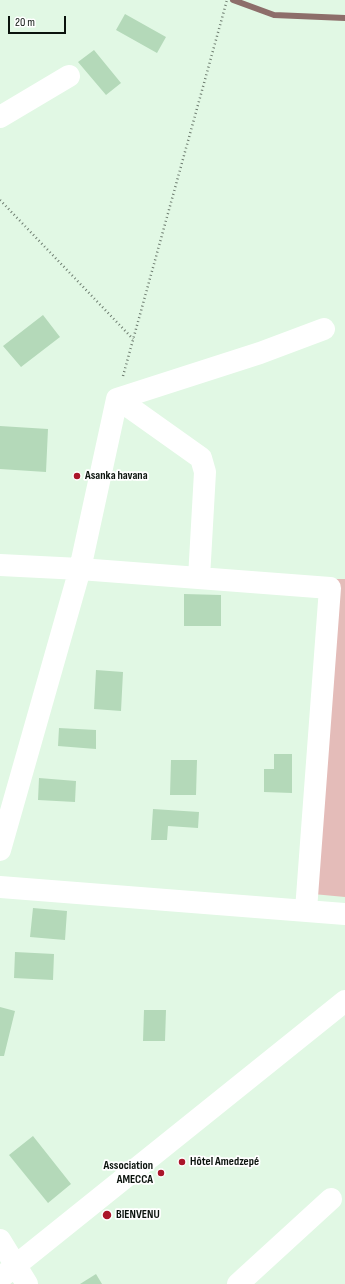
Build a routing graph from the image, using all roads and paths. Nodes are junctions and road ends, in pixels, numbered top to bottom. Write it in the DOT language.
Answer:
graph roads {
  1 [pos="228,0"];
  2 [pos="69,76"];
  3 [pos="0,116"];
  4 [pos="0,200"];
  5 [pos="324,329"];
  6 [pos="133,340"];
  7 [pos="117,399"];
  8 [pos="0,565"];
  9 [pos="80,569"];
  10 [pos="199,578"];
  11 [pos="0,850"];
  12 [pos="0,887"];
  13 [pos="306,910"];
  14 [pos="345,914"];
  15 [pos="345,1001"];
  16 [pos="331,1199"];
  17 [pos="0,1240"];
  18 [pos="8,1272"];
  19 [pos="27,1284"];
  20 [pos="238,1284"];
  1 -- 6 [label="path"];
  2 -- 3 [label="street"];
  4 -- 6 [label="path"];
  5 -- 7 [label="street"];
  6 -- 7 [label="path"];
  7 -- 9 [label="street"];
  7 -- 10 [label="street"];
  8 -- 9 [label="street"];
  9 -- 10 [label="street"];
  9 -- 11 [label="street"];
  10 -- 13 [label="street"];
  12 -- 13 [label="street"];
  13 -- 14 [label="street"];
  15 -- 18 [label="street"];
  16 -- 20 [label="street"];
  17 -- 18 [label="street"];
  18 -- 19 [label="street"];
}
